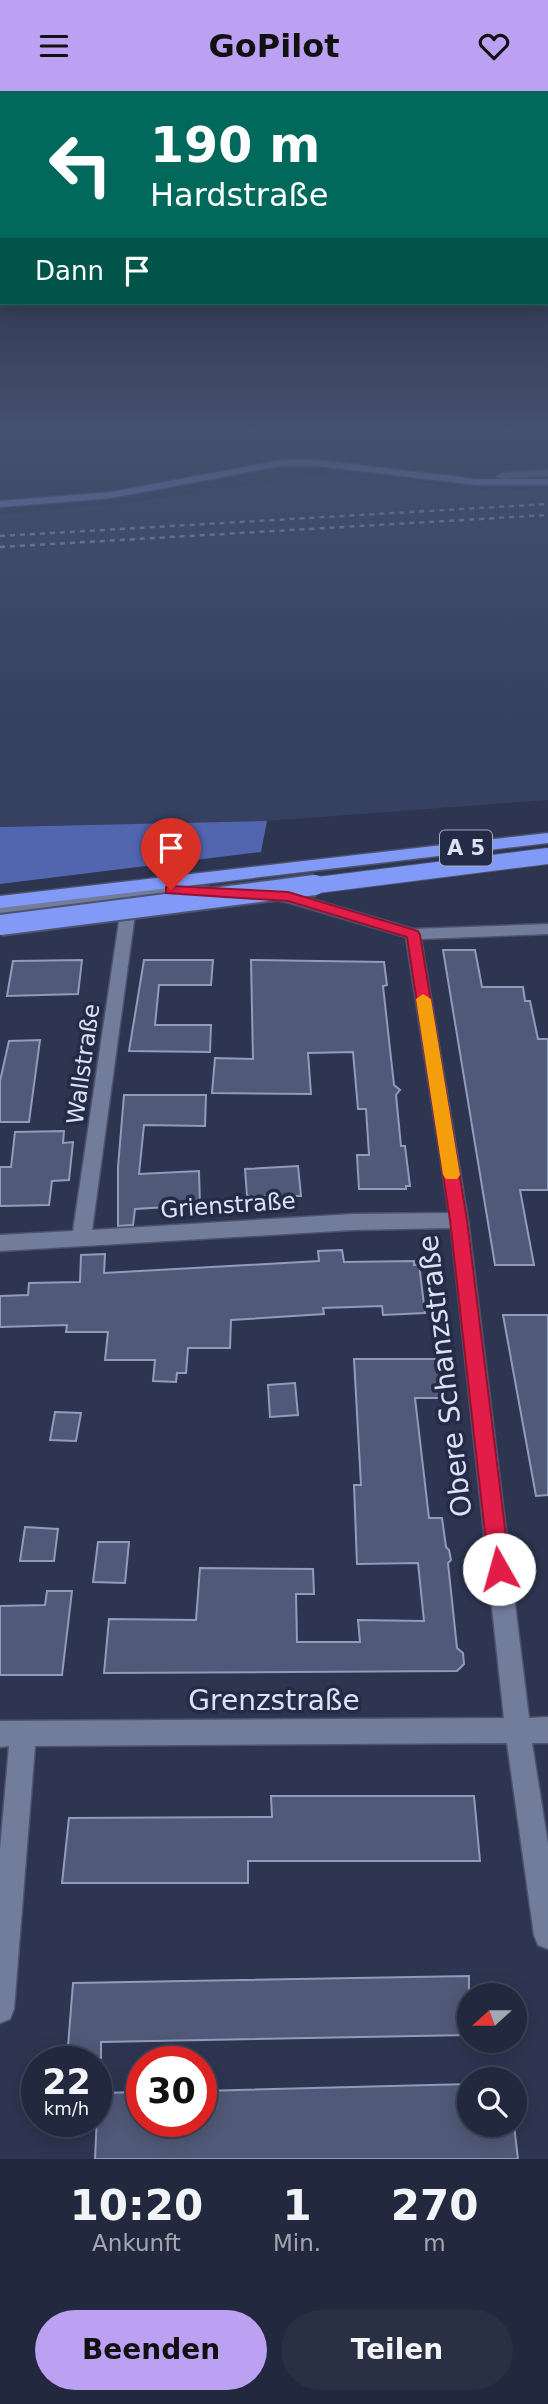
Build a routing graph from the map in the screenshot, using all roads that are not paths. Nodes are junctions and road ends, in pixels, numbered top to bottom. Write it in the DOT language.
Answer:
graph roads {
  1 [pos="548,838"];
  2 [pos="548,856"];
  3 [pos="130,895"];
  4 [pos="0,902"];
  5 [pos="0,912"];
  6 [pos="0,925"];
  7 [pos="548,929"];
  8 [pos="413,935"];
  9 [pos="458,1220"];
  10 [pos="81,1239"];
  11 [pos="0,1244"];
  12 [pos="518,1730"];
  13 [pos="548,1730"];
  14 [pos="12,1734"];
  15 [pos="548,1935"];
  16 [pos="0,2008"];
  1 -- 4 [label="highway, A 5"];
  2 -- 6 [label="highway, A 5, bridge"];
  3 -- 5 [label="street"];
  3 -- 8 [label="street"];
  3 -- 10 [label="street, Wallstraße"];
  7 -- 8 [label="street"];
  8 -- 9 [label="street, Obere Schanzstraße"];
  9 -- 10 [label="street, Grienstraße"];
  9 -- 12 [label="street, Obere Schanzstraße"];
  10 -- 11 [label="street, Grienstraße"];
  12 -- 13 [label="street, Grenzstraße"];
  12 -- 14 [label="street, Grenzstraße"];
  12 -- 15 [label="street, Obere Schanzstraße"];
  14 -- 16 [label="street"];
}
